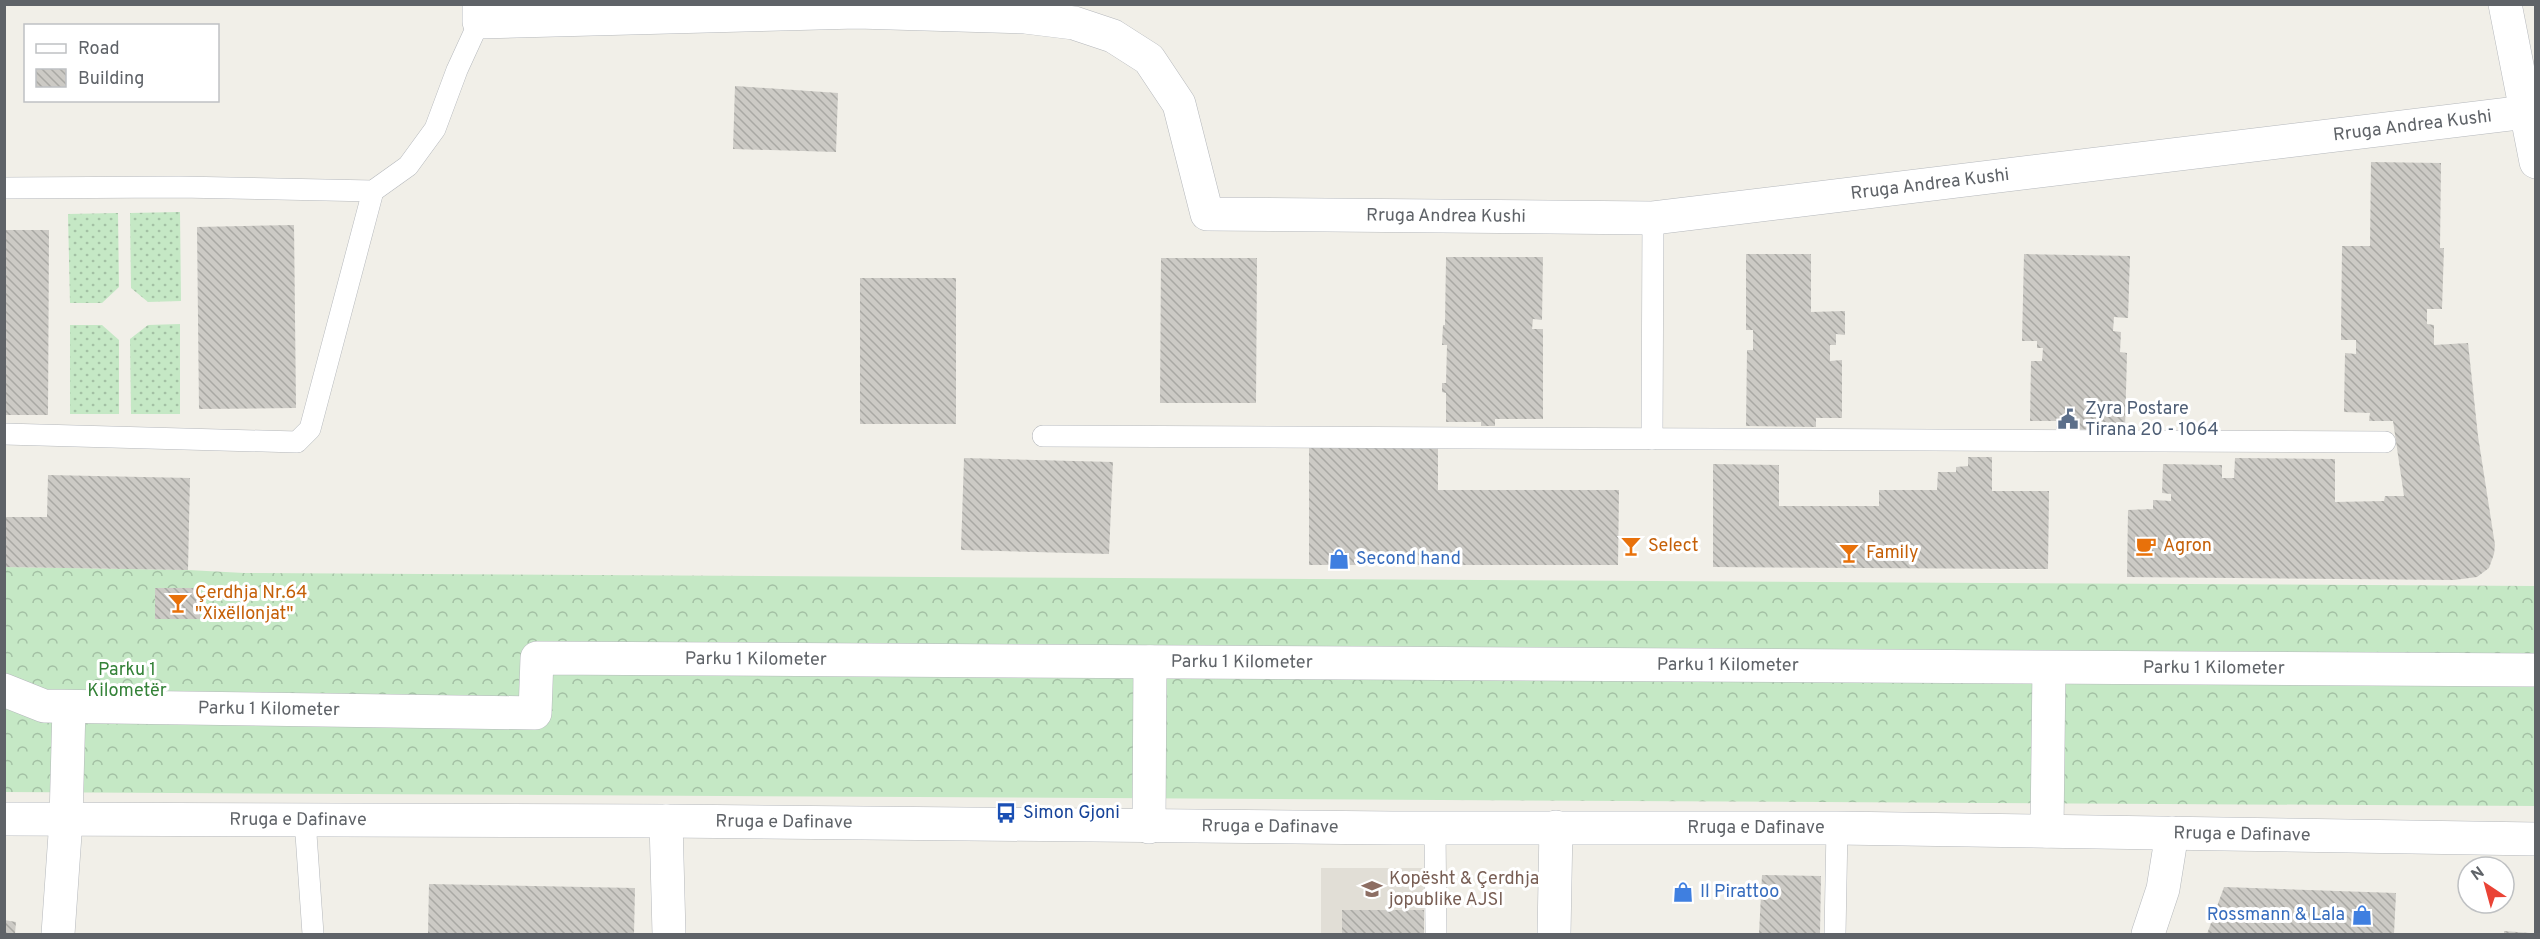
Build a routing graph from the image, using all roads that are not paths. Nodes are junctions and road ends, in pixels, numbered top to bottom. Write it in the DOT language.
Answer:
graph roads {
  1 [pos="2505,4"];
  2 [pos="479,13"];
  3 [pos="2526,112"];
  4 [pos="2535,162"];
  5 [pos="4,188"];
  6 [pos="374,191"];
  7 [pos="1653,218"];
  8 [pos="4,434"];
  9 [pos="1043,436"];
  10 [pos="1652,439"];
  11 [pos="2385,442"];
  12 [pos="1150,662"];
  13 [pos="2049,668"];
  14 [pos="2535,670"];
  15 [pos="4,690"];
  16 [pos="69,706"];
  17 [pos="4,819"];
  18 [pos="66,820"];
  19 [pos="305,820"];
  20 [pos="666,821"];
  21 [pos="1149,827"];
  22 [pos="1435,828"];
  23 [pos="1557,828"];
  24 [pos="1838,828"];
  25 [pos="2047,831"];
  26 [pos="2172,833"];
  27 [pos="2535,839"];
  28 [pos="58,934"];
  29 [pos="313,934"];
  30 [pos="669,934"];
  31 [pos="1436,934"];
  32 [pos="1554,934"];
  33 [pos="1835,934"];
  34 [pos="2148,934"];
  1 -- 3 [label="street"];
  2 -- 6 [label="lane"];
  2 -- 7 [label="street, Rruga Andrea Kushi"];
  3 -- 4 [label="street"];
  3 -- 7 [label="street, Rruga Andrea Kushi"];
  5 -- 6 [label="lane"];
  6 -- 8 [label="lane"];
  7 -- 10 [label="lane"];
  9 -- 10 [label="lane"];
  10 -- 11 [label="lane"];
  12 -- 13 [label="street, Parku 1 Kilometer"];
  12 -- 16 [label="street, Parku 1 Kilometer"];
  12 -- 21 [label="street"];
  13 -- 14 [label="street, Parku 1 Kilometer"];
  13 -- 25 [label="street"];
  15 -- 16 [label="street, Parku 1 Kilometer"];
  16 -- 18 [label="street"];
  17 -- 18 [label="street, Rruga e Dafinave"];
  18 -- 19 [label="street, Rruga e Dafinave"];
  18 -- 28 [label="street"];
  19 -- 20 [label="street, Rruga e Dafinave"];
  19 -- 29 [label="lane"];
  20 -- 21 [label="street, Rruga e Dafinave"];
  20 -- 30 [label="street"];
  21 -- 22 [label="street, Rruga e Dafinave"];
  22 -- 23 [label="street, Rruga e Dafinave"];
  22 -- 31 [label="lane"];
  23 -- 24 [label="street, Rruga e Dafinave"];
  23 -- 32 [label="street"];
  24 -- 25 [label="street, Rruga e Dafinave"];
  24 -- 33 [label="lane"];
  25 -- 26 [label="street, Rruga e Dafinave"];
  26 -- 27 [label="street, Rruga e Dafinave"];
  26 -- 34 [label="street"];
}
